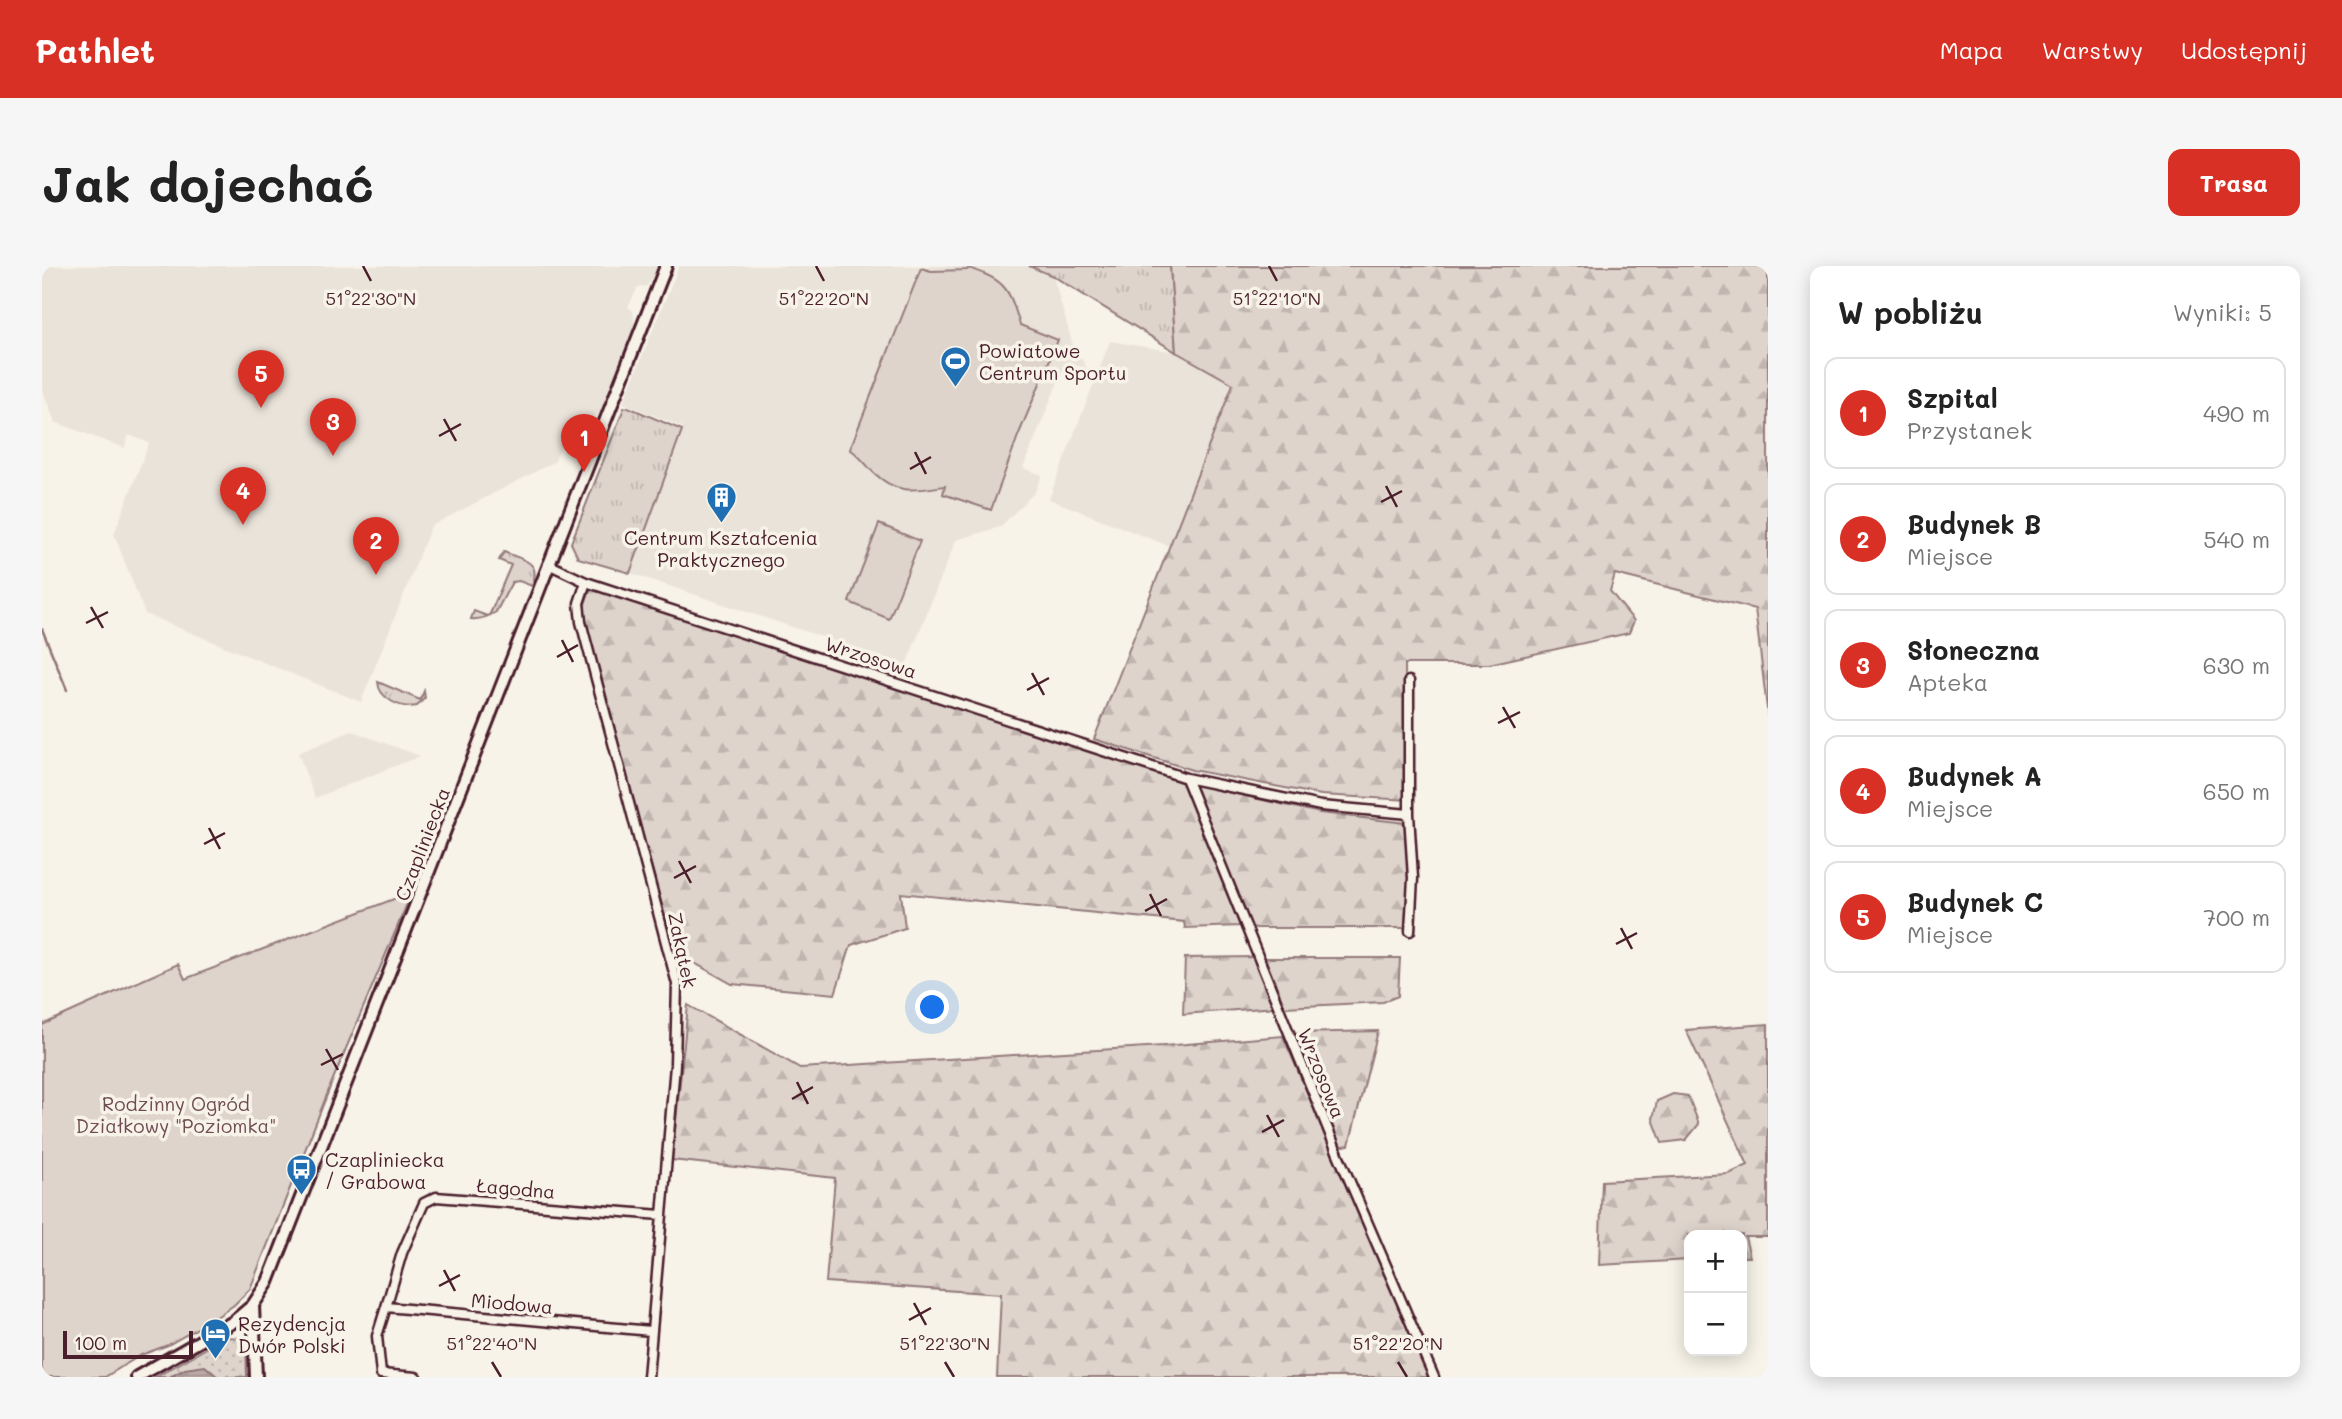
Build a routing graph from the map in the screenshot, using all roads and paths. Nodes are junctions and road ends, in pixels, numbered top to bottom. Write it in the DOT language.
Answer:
graph roads {
  1 [pos="666,266"];
  2 [pos="548,564"];
  3 [pos="586,582"];
  4 [pos="1409,681"];
  5 [pos="1186,778"];
  6 [pos="1409,814"];
  7 [pos="1410,932"];
  8 [pos="661,1215"];
  9 [pos="253,1305"];
  10 [pos="386,1307"];
  11 [pos="651,1331"];
  12 [pos="381,1376"];
  13 [pos="137,1377"];
  14 [pos="257,1377"];
  15 [pos="416,1377"];
  16 [pos="648,1377"];
  17 [pos="1434,1377"];
  1 -- 2 [label="main road, Czapliniecka"];
  2 -- 3 [label="street, Wrzosowa"];
  2 -- 9 [label="main road, Czapliniecka"];
  3 -- 5 [label="street, Wrzosowa"];
  3 -- 8 [label="street, Zakątek"];
  4 -- 6 [label="street"];
  5 -- 6 [label="street, Wrzosowa"];
  5 -- 17 [label="street, Wrzosowa"];
  6 -- 7 [label="street"];
  8 -- 10 [label="street, Łagodna"];
  8 -- 11 [label="street, Zakątek"];
  9 -- 13 [label="main road, Czapliniecka"];
  9 -- 14 [label="main road"];
  10 -- 11 [label="street, Miodowa"];
  10 -- 12 [label="street"];
  11 -- 16 [label="street, Zakątek"];
  12 -- 15 [label="street"];
}
